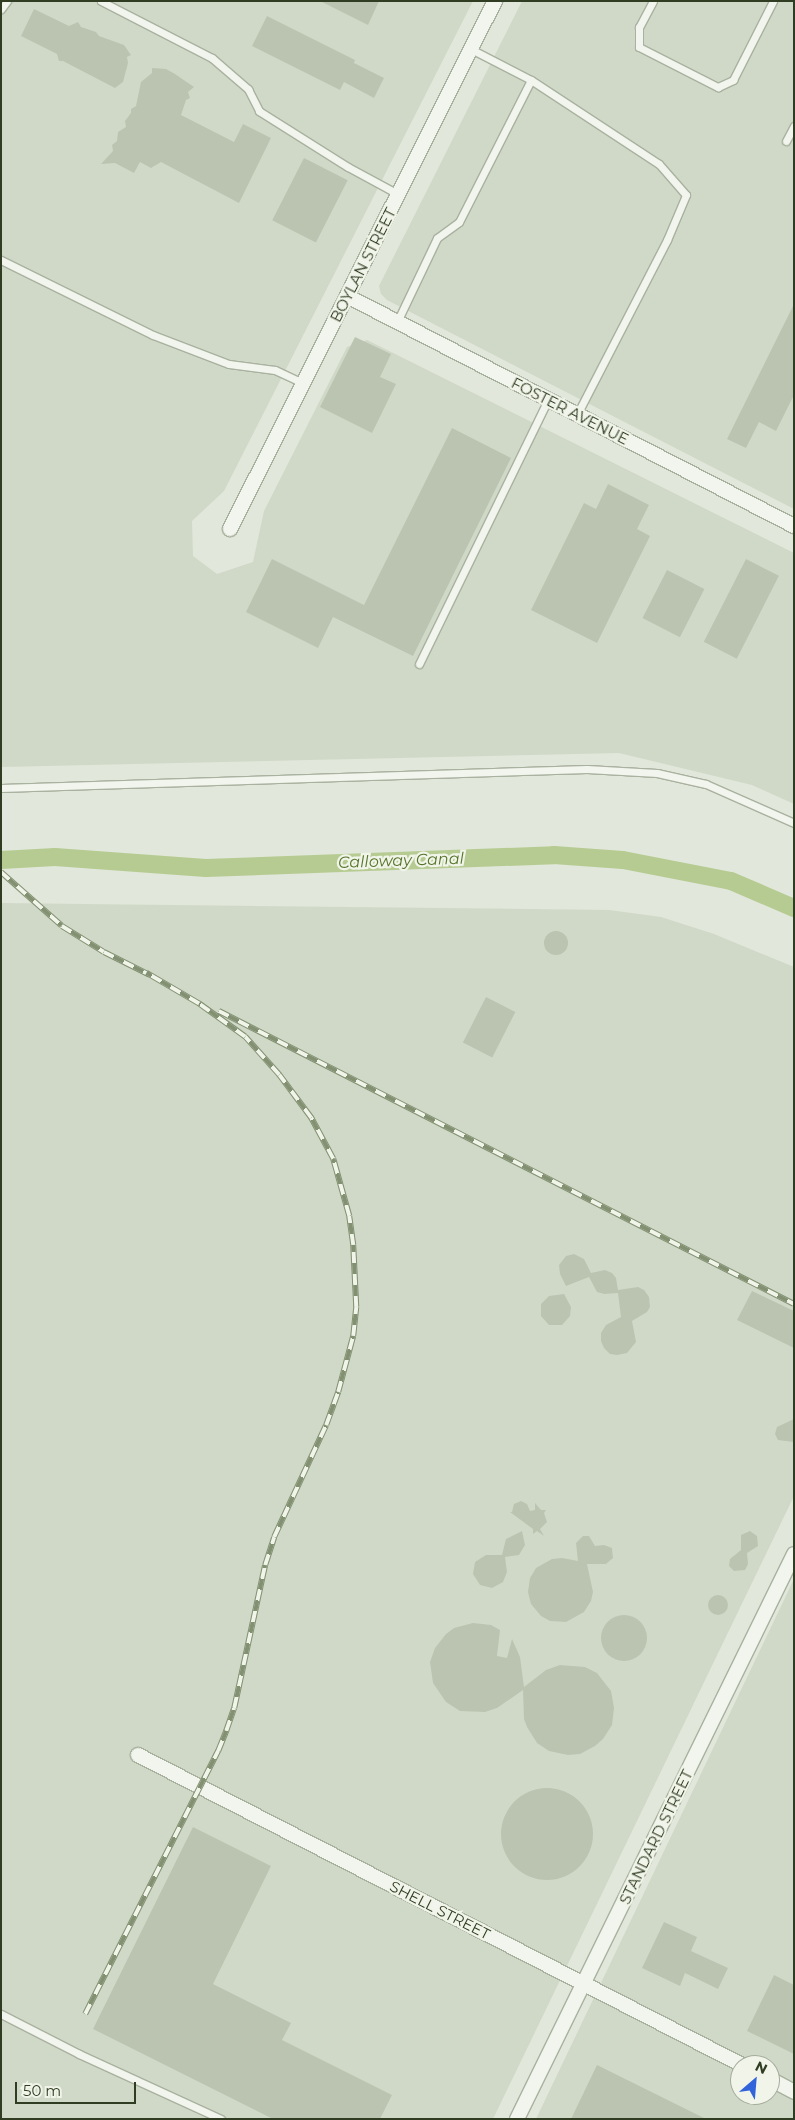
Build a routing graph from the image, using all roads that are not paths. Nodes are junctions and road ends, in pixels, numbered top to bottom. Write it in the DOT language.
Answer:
graph roads {
  1 [pos="7,1"];
  2 [pos="101,1"];
  3 [pos="495,1"];
  4 [pos="653,1"];
  5 [pos="773,1"];
  6 [pos="1,9"];
  7 [pos="471,49"];
  8 [pos="531,80"];
  9 [pos="794,126"];
  10 [pos="786,141"];
  11 [pos="398,194"];
  12 [pos="1,260"];
  13 [pos="347,296"];
  14 [pos="398,322"];
  15 [pos="303,383"];
  16 [pos="548,399"];
  17 [pos="577,414"];
  18 [pos="794,526"];
  19 [pos="230,529"];
  20 [pos="419,664"];
  21 [pos="1,788"];
  22 [pos="794,823"];
  23 [pos="794,1554"];
  24 [pos="138,1755"];
  25 [pos="583,1984"];
  26 [pos="1,2014"];
  27 [pos="730,2059"];
  28 [pos="780,2084"];
  29 [pos="794,2092"];
  30 [pos="221,2119"];
  31 [pos="516,2119"];
  1 -- 6 [label="lane"];
  2 -- 11 [label="lane"];
  3 -- 7 [label="street, BOYLAN STREET"];
  4 -- 5 [label="lane"];
  7 -- 8 [label="lane"];
  7 -- 11 [label="street, BOYLAN STREET"];
  8 -- 14 [label="lane"];
  8 -- 17 [label="lane"];
  9 -- 10 [label="lane"];
  11 -- 13 [label="street, BOYLAN STREET"];
  12 -- 15 [label="lane"];
  13 -- 14 [label="street, FOSTER AVENUE"];
  13 -- 15 [label="street, BOYLAN STREET"];
  14 -- 16 [label="street, FOSTER AVENUE"];
  15 -- 19 [label="street, BOYLAN STREET"];
  16 -- 17 [label="street, FOSTER AVENUE"];
  16 -- 20 [label="lane"];
  17 -- 18 [label="street, FOSTER AVENUE"];
  21 -- 22 [label="lane"];
  23 -- 25 [label="street, STANDARD STREET"];
  24 -- 25 [label="street, SHELL STREET"];
  25 -- 27 [label="street, SHELL STREET"];
  25 -- 31 [label="street, STANDARD STREET"];
  26 -- 30 [label="lane"];
  28 -- 29 [label="street"];
}
